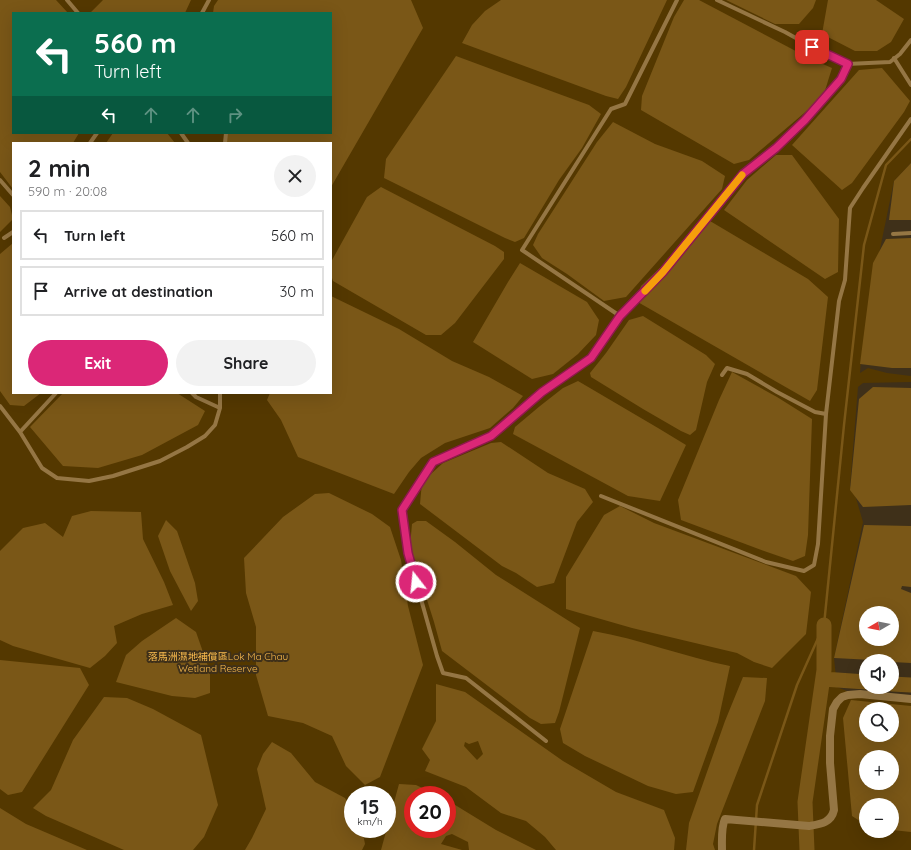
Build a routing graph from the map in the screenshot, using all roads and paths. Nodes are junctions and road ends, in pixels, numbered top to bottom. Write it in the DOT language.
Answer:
graph roads {
  1 [pos="67,0"];
  2 [pos="209,0"];
  3 [pos="677,0"];
  4 [pos="717,0"];
  5 [pos="77,12"];
  6 [pos="203,12"];
  7 [pos="911,40"];
  8 [pos="894,58"];
  9 [pos="848,64"];
  10 [pos="911,85"];
  11 [pos="911,119"];
  12 [pos="0,180"];
  13 [pos="12,194"];
  14 [pos="12,233"];
  15 [pos="911,233"];
  16 [pos="893,234"];
  17 [pos="4,238"];
  18 [pos="620,316"];
  19 [pos="722,375"];
  20 [pos="55,394"];
  21 [pos="193,394"];
  22 [pos="220,394"];
  23 [pos="0,406"];
  24 [pos="220,408"];
  25 [pos="826,414"];
  26 [pos="20,432"];
  27 [pos="601,496"];
  28 [pos="911,699"];
  29 [pos="546,741"];
  30 [pos="722,850"];
  1 -- 5 [label="lane"];
  2 -- 6 [label="lane"];
  3 -- 18 [label="lane"];
  4 -- 9 [label="lane"];
  7 -- 8 [label="lane"];
  8 -- 9 [label="lane"];
  8 -- 10 [label="lane"];
  9 -- 18 [label="lane"];
  11 -- 25 [label="lane"];
  12 -- 13 [label="lane"];
  14 -- 17 [label="lane"];
  15 -- 16 [label="lane"];
  18 -- 29 [label="lane"];
  19 -- 25 [label="lane"];
  20 -- 26 [label="lane"];
  21 -- 24 [label="lane"];
  22 -- 24 [label="lane"];
  23 -- 26 [label="lane"];
  24 -- 26 [label="lane"];
  25 -- 27 [label="lane"];
  28 -- 30 [label="street"];
}
